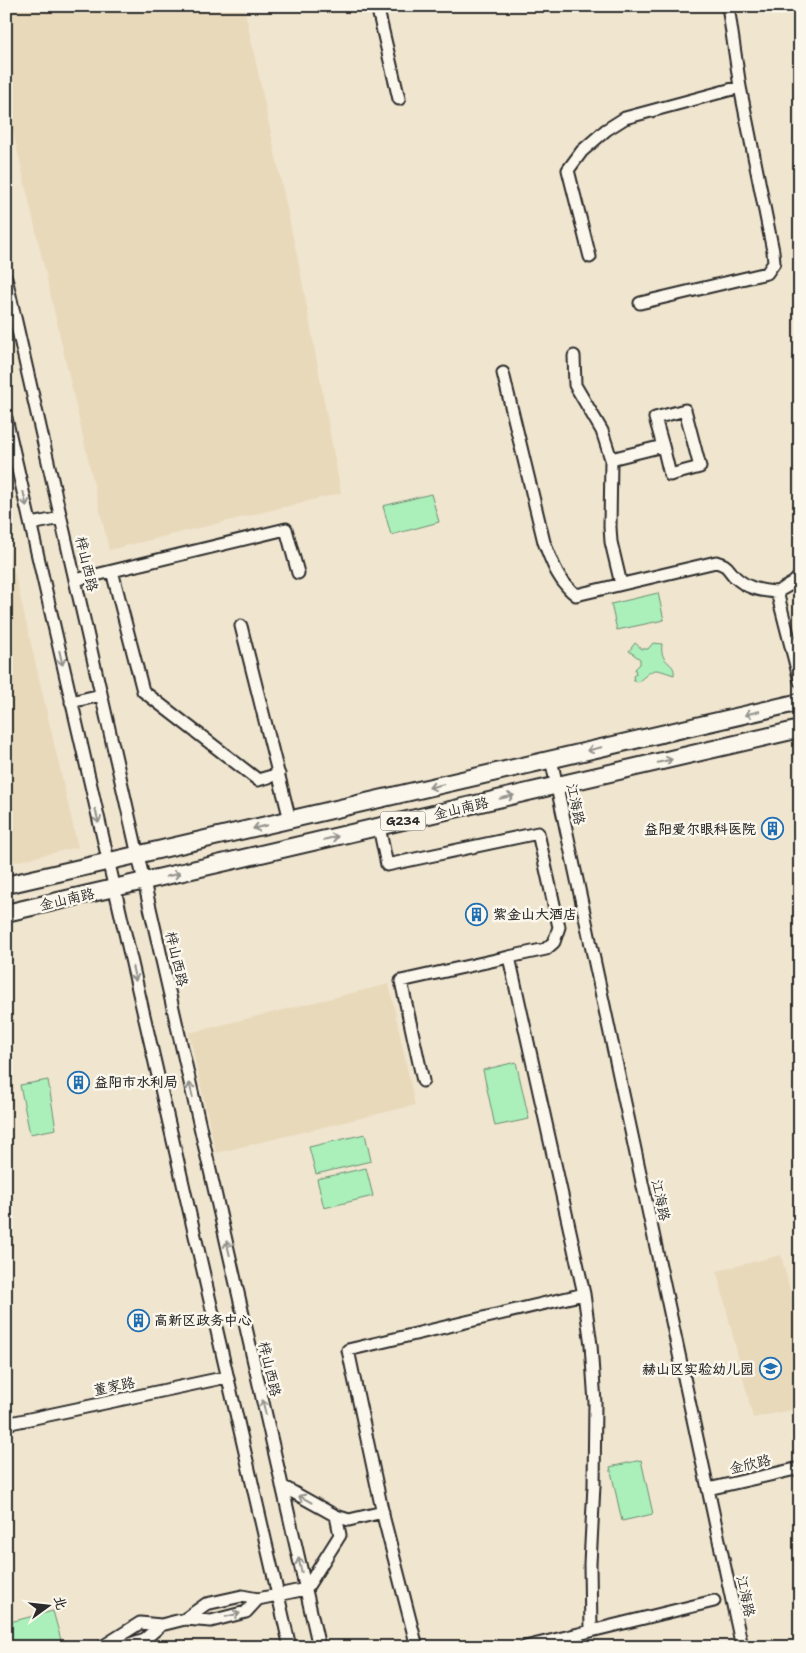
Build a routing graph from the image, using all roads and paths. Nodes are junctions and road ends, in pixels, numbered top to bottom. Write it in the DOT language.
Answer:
graph roads {
  1 [pos="377,6"];
  2 [pos="728,6"];
  3 [pos="740,86"];
  4 [pos="398,99"];
  5 [pos="590,257"];
  6 [pos="6,278"];
  7 [pos="640,304"];
  8 [pos="574,356"];
  9 [pos="503,373"];
  10 [pos="6,418"];
  11 [pos="662,446"];
  12 [pos="611,459"];
  13 [pos="61,518"];
  14 [pos="31,524"];
  15 [pos="112,571"];
  16 [pos="298,573"];
  17 [pos="800,576"];
  18 [pos="75,580"];
  19 [pos="621,584"];
  20 [pos="777,592"];
  21 [pos="241,626"];
  22 [pos="800,681"];
  23 [pos="101,695"];
  24 [pos="71,702"];
  25 [pos="800,702"];
  26 [pos="800,729"];
  27 [pos="552,759"];
  28 [pos="279,774"];
  29 [pos="557,786"];
  30 [pos="290,820"];
  31 [pos="378,827"];
  32 [pos="138,855"];
  33 [pos="108,862"];
  34 [pos="143,882"];
  35 [pos="6,885"];
  36 [pos="114,888"];
  37 [pos="6,913"];
  38 [pos="509,957"];
  39 [pos="423,1081"];
  40 [pos="584,1294"];
  41 [pos="227,1377"];
  42 [pos="6,1424"];
  43 [pos="800,1468"];
  44 [pos="282,1486"];
  45 [pos="708,1489"];
  46 [pos="383,1515"];
  47 [pos="336,1516"];
  48 [pos="340,1535"];
  49 [pos="306,1589"];
  50 [pos="277,1595"];
  51 [pos="258,1599"];
  52 [pos="714,1600"];
  53 [pos="185,1619"];
  54 [pos="161,1625"];
  55 [pos="591,1631"];
  56 [pos="102,1647"];
  57 [pos="121,1647"];
  58 [pos="290,1647"];
  59 [pos="319,1647"];
  60 [pos="417,1647"];
  61 [pos="525,1647"];
  62 [pos="742,1647"];
  1 -- 4 [label="street"];
  2 -- 3 [label="street"];
  3 -- 5 [label="street"];
  3 -- 7 [label="street"];
  6 -- 13 [label="street, 梓山西路"];
  8 -- 12 [label="street"];
  9 -- 19 [label="street"];
  10 -- 14 [label="street, one-way"];
  11 -- 11 [label="street"];
  11 -- 12 [label="street"];
  12 -- 19 [label="street"];
  13 -- 14 [label="street"];
  13 -- 18 [label="street, 梓山西路"];
  14 -- 24 [label="street, one-way"];
  15 -- 16 [label="street"];
  15 -- 18 [label="street"];
  15 -- 28 [label="street"];
  17 -- 20 [label="street"];
  18 -- 23 [label="street, 梓山西路"];
  19 -- 20 [label="street"];
  20 -- 22 [label="street"];
  21 -- 28 [label="street"];
  23 -- 24 [label="street"];
  23 -- 32 [label="street, 梓山西路"];
  24 -- 33 [label="street, one-way"];
  25 -- 27 [label="highway, 金山南路 / G234, one-way"];
  29 -- 26 [label="highway, 金山南路 / G234, one-way"];
  27 -- 29 [label="street, 江海路"];
  27 -- 30 [label="highway, 金山南路 / G234, one-way"];
  28 -- 30 [label="street"];
  31 -- 29 [label="highway, 金山南路 / G234, one-way"];
  29 -- 45 [label="street, 江海路"];
  30 -- 32 [label="highway, 金山南路 / G234, one-way"];
  34 -- 31 [label="highway, 金山南路 / G234, one-way"];
  31 -- 38 [label="street"];
  32 -- 33 [label="highway, 金山南路 / G234"];
  32 -- 34 [label="street, 梓山西路"];
  33 -- 35 [label="highway, 金山南路 / G234"];
  33 -- 36 [label="street"];
  34 -- 36 [label="highway, 金山南路 / G234"];
  44 -- 34 [label="street, 梓山西路, one-way"];
  36 -- 37 [label="highway, 金山南路 / G234"];
  36 -- 41 [label="street, one-way"];
  38 -- 39 [label="street"];
  38 -- 40 [label="street"];
  40 -- 46 [label="street"];
  40 -- 55 [label="street"];
  41 -- 42 [label="street, 董家路"];
  41 -- 50 [label="street"];
  43 -- 45 [label="street, 金欣路"];
  47 -- 44 [label="street, one-way"];
  49 -- 44 [label="street, 梓山西路, one-way"];
  45 -- 62 [label="street, 江海路"];
  46 -- 47 [label="street"];
  46 -- 48 [label="street"];
  46 -- 60 [label="street"];
  47 -- 48 [label="street"];
  48 -- 49 [label="street"];
  49 -- 50 [label="street"];
  49 -- 59 [label="street, 梓山西路"];
  50 -- 51 [label="street"];
  50 -- 58 [label="street"];
  51 -- 53 [label="street"];
  53 -- 51 [label="street, one-way"];
  52 -- 55 [label="street"];
  53 -- 54 [label="street"];
  54 -- 56 [label="street"];
  54 -- 57 [label="street"];
  55 -- 61 [label="street"];
}
